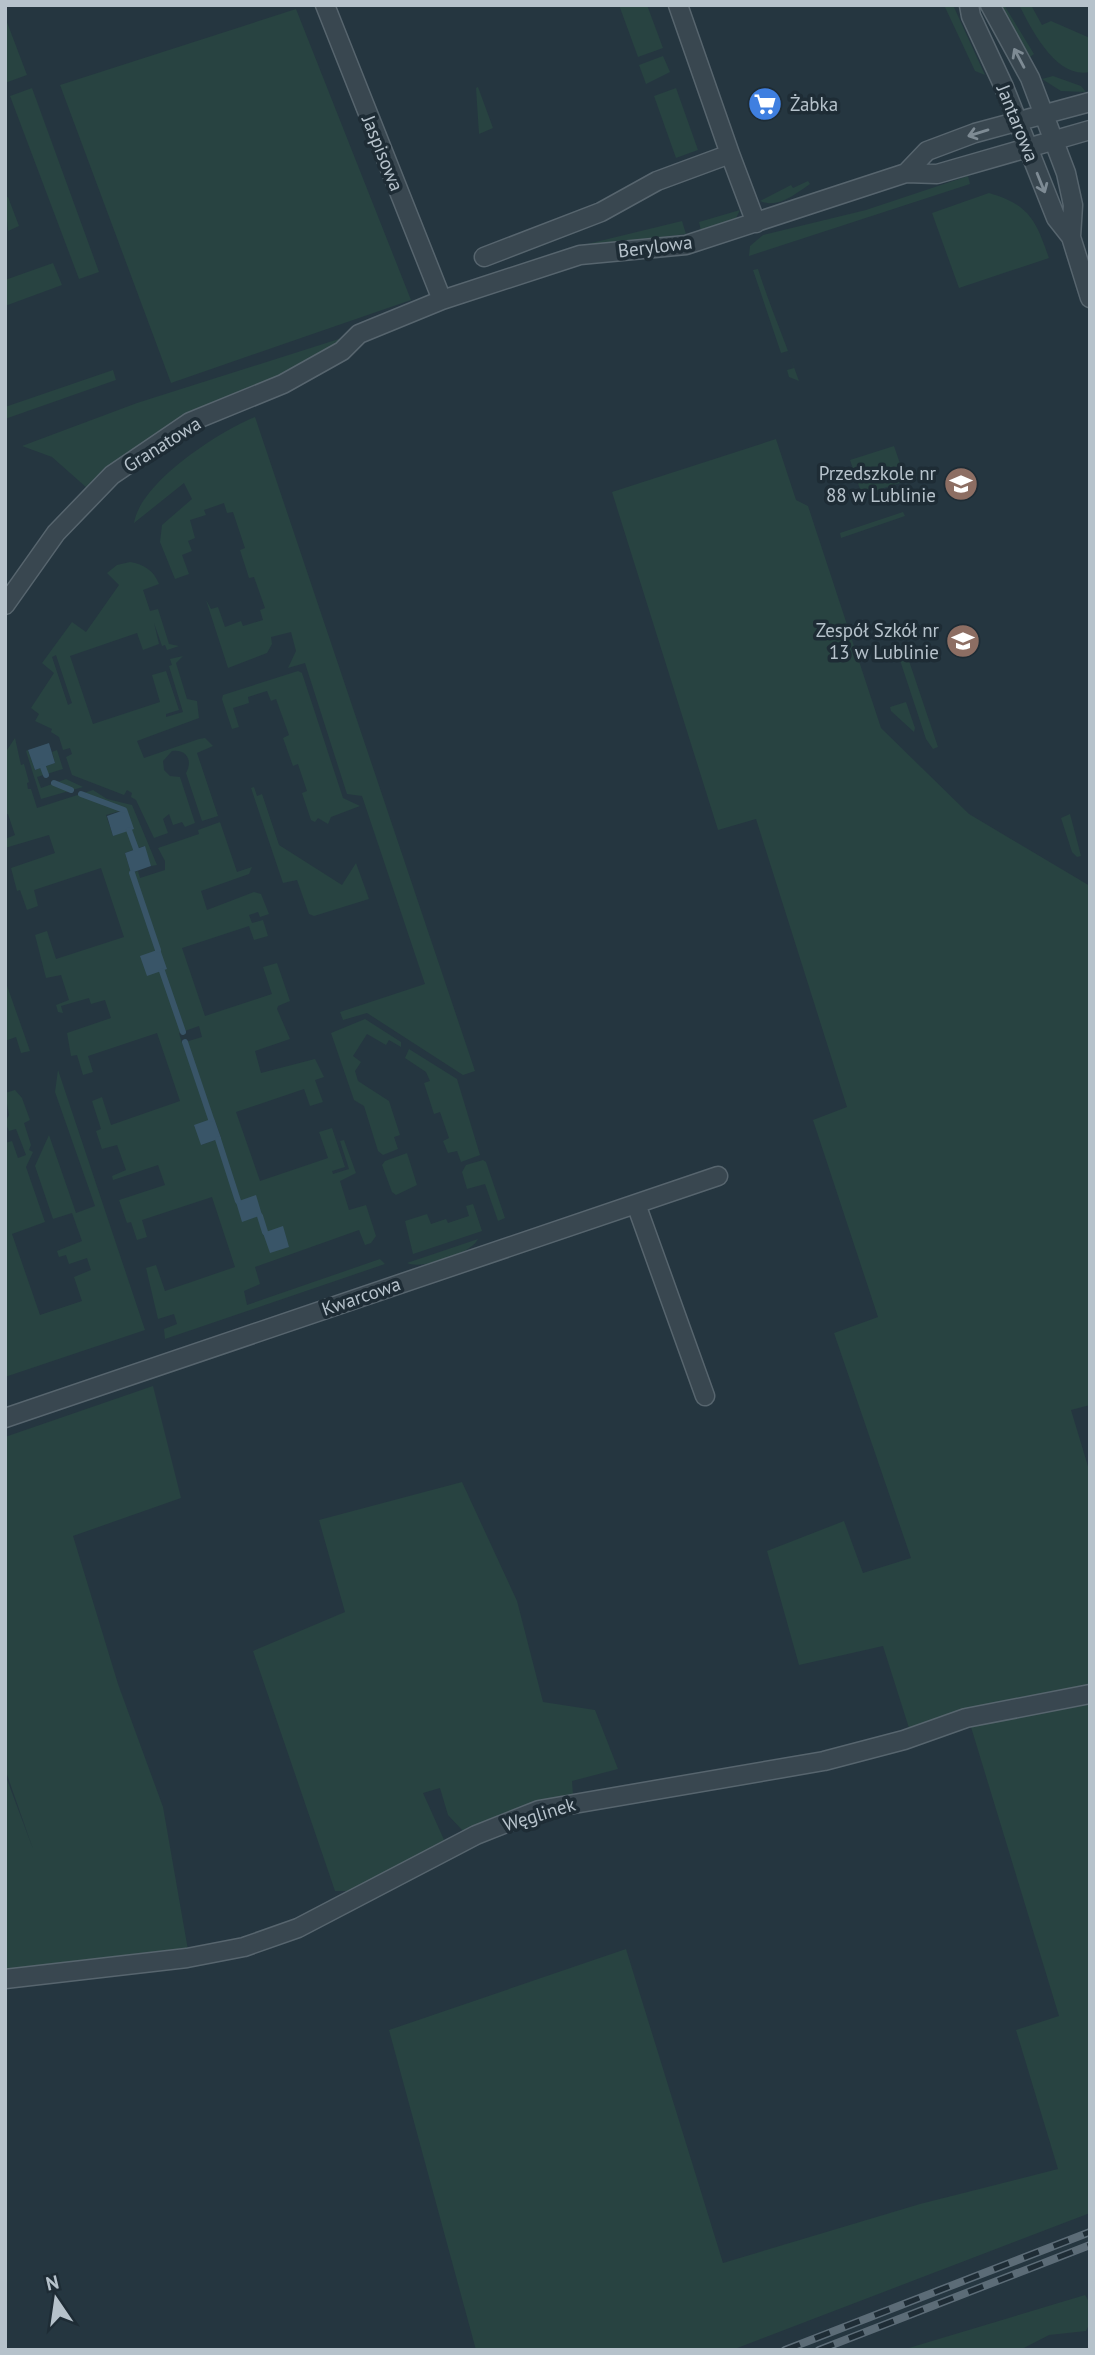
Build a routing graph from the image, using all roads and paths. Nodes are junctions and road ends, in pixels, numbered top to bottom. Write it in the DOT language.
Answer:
graph roads {
  1 [pos="325,5"];
  2 [pos="678,5"];
  3 [pos="969,5"];
  4 [pos="990,5"];
  5 [pos="1090,102"];
  6 [pos="1044,114"];
  7 [pos="1018,121"];
  8 [pos="1090,130"];
  9 [pos="1053,140"];
  10 [pos="1028,146"];
  11 [pos="730,154"];
  12 [pos="906,173"];
  13 [pos="756,223"];
  14 [pos="1071,237"];
  15 [pos="484,257"];
  16 [pos="1090,298"];
  17 [pos="442,300"];
  18 [pos="359,334"];
  19 [pos="5,605"];
  20 [pos="718,1176"];
  21 [pos="636,1204"];
  22 [pos="705,1395"];
  23 [pos="5,1418"];
  24 [pos="1090,1694"];
  25 [pos="5,1979"];
  1 -- 17 [label="street, Jaspisowa"];
  2 -- 11 [label="street"];
  3 -- 7 [label="street, Jantarowa"];
  6 -- 4 [label="street, Jantarowa, one-way"];
  5 -- 6 [label="street, Berylowa"];
  6 -- 7 [label="street, Berylowa"];
  6 -- 9 [label="street, Jantarowa"];
  7 -- 10 [label="street, Jantarowa"];
  7 -- 12 [label="street, Berylowa, one-way"];
  8 -- 9 [label="street, Berylowa"];
  9 -- 10 [label="street, Berylowa"];
  9 -- 14 [label="street, Jantarowa"];
  10 -- 12 [label="street, Berylowa"];
  10 -- 14 [label="street, Jantarowa, one-way"];
  11 -- 13 [label="street"];
  11 -- 15 [label="street"];
  12 -- 13 [label="street, Berylowa"];
  13 -- 17 [label="street, Berylowa"];
  14 -- 16 [label="street, Jantarowa"];
  17 -- 18 [label="street, Berylowa"];
  18 -- 19 [label="street, Granatowa"];
  20 -- 21 [label="street, Kwarcowa"];
  21 -- 22 [label="street"];
  21 -- 23 [label="street, Kwarcowa"];
  24 -- 25 [label="street, Węglinek"];
}
